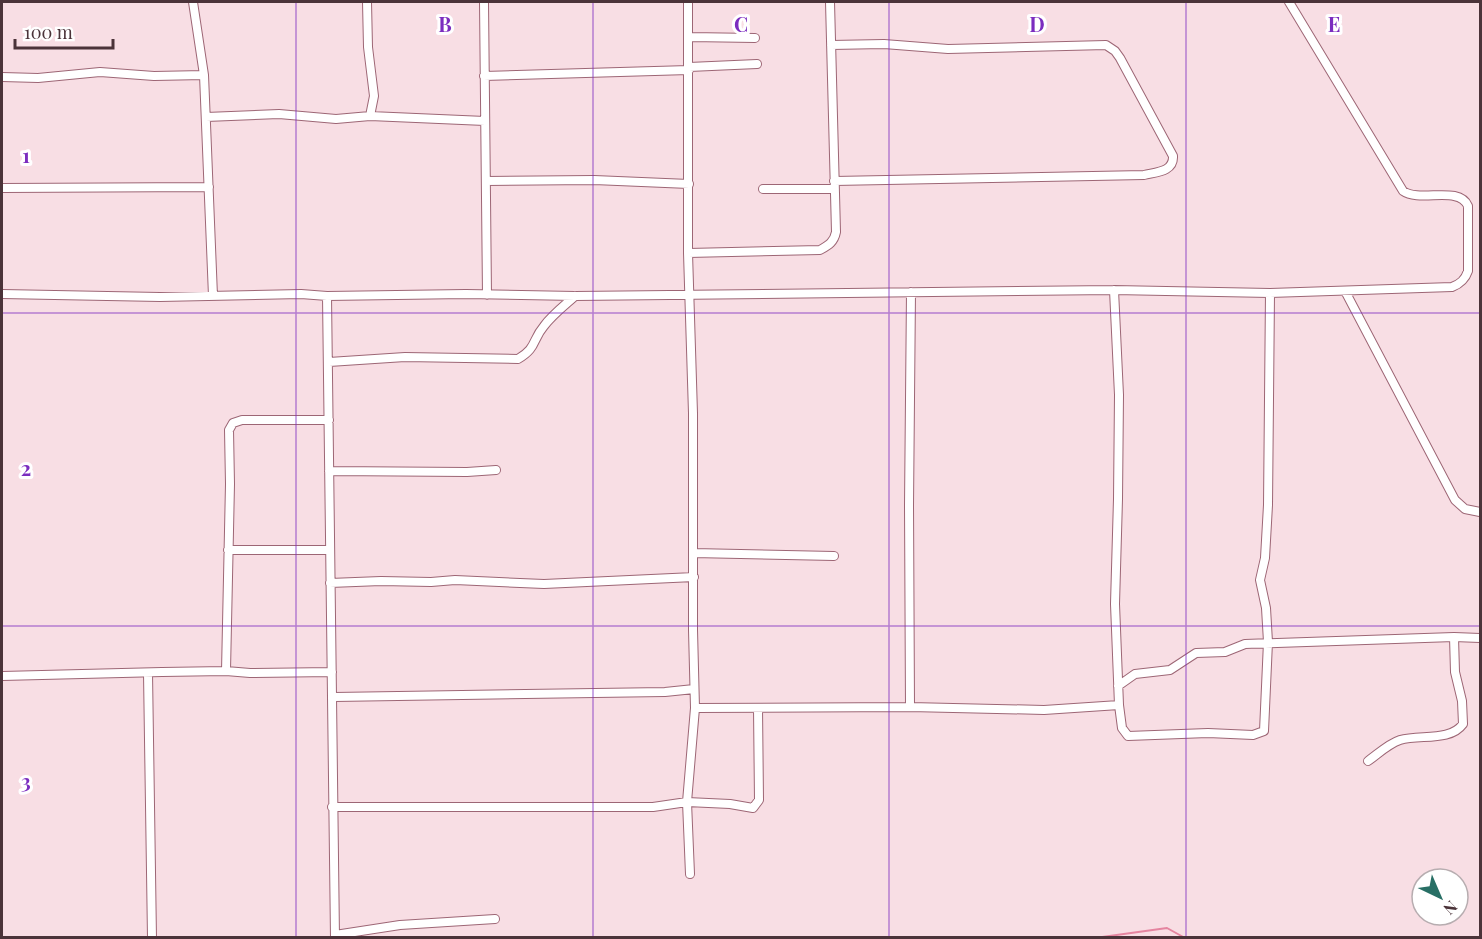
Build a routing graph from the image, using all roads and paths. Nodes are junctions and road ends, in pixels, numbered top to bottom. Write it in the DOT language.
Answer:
graph roads {
  1 [pos="193,2"];
  2 [pos="367,2"];
  3 [pos="484,2"];
  4 [pos="688,2"];
  5 [pos="830,2"];
  6 [pos="1289,2"];
  7 [pos="690,37"];
  8 [pos="755,38"];
  9 [pos="831,45"];
  10 [pos="757,64"];
  11 [pos="689,68"];
  12 [pos="204,75"];
  13 [pos="484,76"];
  14 [pos="2,77"];
  15 [pos="370,116"];
  16 [pos="206,117"];
  17 [pos="484,121"];
  18 [pos="486,181"];
  19 [pos="689,184"];
  20 [pos="834,185"];
  21 [pos="209,187"];
  22 [pos="2,188"];
  23 [pos="763,189"];
  24 [pos="688,253"];
  25 [pos="1114,290"];
  26 [pos="1345,291"];
  27 [pos="911,292"];
  28 [pos="1270,293"];
  29 [pos="2,294"];
  30 [pos="690,294"];
  31 [pos="487,295"];
  32 [pos="213,296"];
  33 [pos="327,296"];
  34 [pos="575,296"];
  35 [pos="329,362"];
  36 [pos="329,420"];
  37 [pos="496,470"];
  38 [pos="329,471"];
  39 [pos="1480,512"];
  40 [pos="228,550"];
  41 [pos="330,550"];
  42 [pos="693,553"];
  43 [pos="834,556"];
  44 [pos="694,577"];
  45 [pos="330,583"];
  46 [pos="1454,637"];
  47 [pos="1480,638"];
  48 [pos="1268,642"];
  49 [pos="226,671"];
  50 [pos="332,672"];
  51 [pos="148,673"];
  52 [pos="2,676"];
  53 [pos="1118,686"];
  54 [pos="694,689"];
  55 [pos="333,697"];
  56 [pos="1119,705"];
  57 [pos="910,707"];
  58 [pos="695,708"];
  59 [pos="758,708"];
  60 [pos="1368,761"];
  61 [pos="687,802"];
  62 [pos="332,807"];
  63 [pos="690,874"];
  64 [pos="495,919"];
  65 [pos="335,936"];
  66 [pos="152,938"];
  1 -- 12 [label="street"];
  2 -- 15 [label="street"];
  3 -- 13 [label="street"];
  4 -- 7 [label="street"];
  5 -- 9 [label="street"];
  6 -- 26 [label="street"];
  7 -- 8 [label="street"];
  7 -- 11 [label="street"];
  9 -- 20 [label="street"];
  9 -- 20 [label="street"];
  10 -- 11 [label="street"];
  11 -- 13 [label="street"];
  11 -- 19 [label="street"];
  12 -- 14 [label="street"];
  12 -- 16 [label="street"];
  13 -- 17 [label="street"];
  15 -- 16 [label="street"];
  15 -- 17 [label="street"];
  16 -- 21 [label="street"];
  17 -- 18 [label="street"];
  18 -- 19 [label="street"];
  18 -- 31 [label="street"];
  19 -- 24 [label="street"];
  20 -- 23 [label="street"];
  20 -- 24 [label="street"];
  21 -- 22 [label="street"];
  21 -- 32 [label="street"];
  24 -- 30 [label="street"];
  25 -- 27 [label="street"];
  25 -- 28 [label="street"];
  25 -- 53 [label="street"];
  26 -- 28 [label="street"];
  26 -- 39 [label="street"];
  27 -- 30 [label="street"];
  27 -- 57 [label="street"];
  28 -- 48 [label="street"];
  29 -- 32 [label="street"];
  30 -- 34 [label="street"];
  30 -- 42 [label="street"];
  31 -- 33 [label="street"];
  31 -- 34 [label="street"];
  32 -- 33 [label="street"];
  33 -- 35 [label="street"];
  34 -- 35 [label="street"];
  35 -- 36 [label="street"];
  36 -- 38 [label="street"];
  36 -- 40 [label="street"];
  37 -- 38 [label="street"];
  38 -- 41 [label="street"];
  40 -- 41 [label="street"];
  40 -- 49 [label="street"];
  41 -- 45 [label="street"];
  42 -- 43 [label="street"];
  42 -- 44 [label="street"];
  44 -- 45 [label="street"];
  44 -- 54 [label="street"];
  45 -- 50 [label="street"];
  46 -- 47 [label="street"];
  46 -- 48 [label="street"];
  46 -- 60 [label="street"];
  48 -- 53 [label="street"];
  48 -- 56 [label="street"];
  49 -- 50 [label="street"];
  49 -- 51 [label="street"];
  50 -- 55 [label="street"];
  51 -- 52 [label="street"];
  51 -- 66 [label="street"];
  53 -- 56 [label="street"];
  54 -- 55 [label="street"];
  54 -- 58 [label="street"];
  55 -- 62 [label="street"];
  56 -- 57 [label="street"];
  57 -- 59 [label="street"];
  58 -- 59 [label="street"];
  58 -- 61 [label="street"];
  59 -- 61 [label="street"];
  61 -- 62 [label="street"];
  61 -- 63 [label="street"];
  62 -- 65 [label="street"];
  64 -- 65 [label="street"];
}
